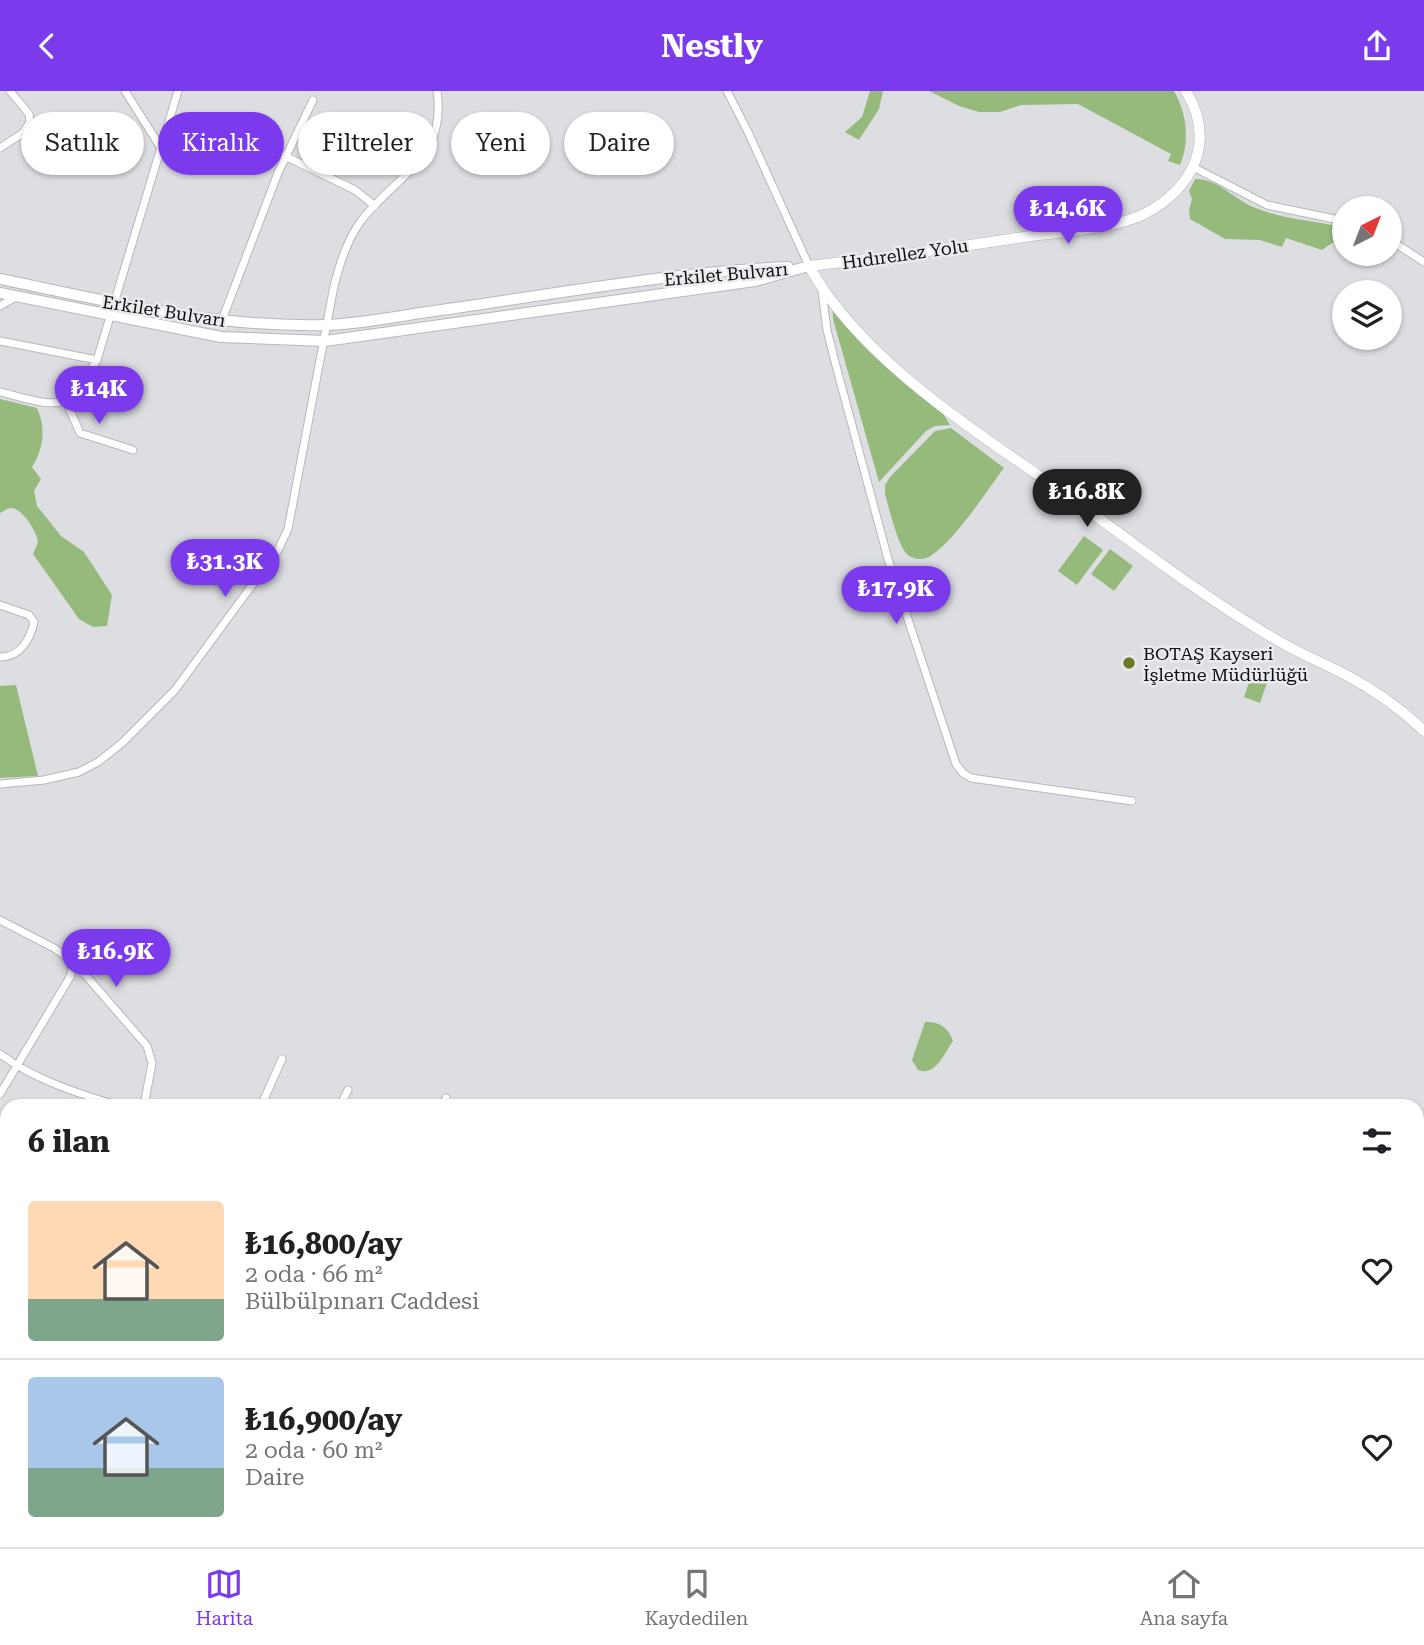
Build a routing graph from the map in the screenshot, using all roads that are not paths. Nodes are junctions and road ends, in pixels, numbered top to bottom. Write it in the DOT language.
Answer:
graph roads {
  1 [pos="10,91"];
  2 [pos="125,91"];
  3 [pos="178,91"];
  4 [pos="437,91"];
  5 [pos="727,91"];
  6 [pos="1186,91"];
  7 [pos="313,100"];
  8 [pos="172,112"];
  9 [pos="158,143"];
  10 [pos="0,148"];
  11 [pos="285,156"];
  12 [pos="158,158"];
  13 [pos="1193,167"];
  14 [pos="375,206"];
  15 [pos="1332,218"];
  16 [pos="1402,248"];
  17 [pos="1424,262"];
  18 [pos="808,266"];
  19 [pos="0,279"];
  20 [pos="822,291"];
  21 [pos="0,293"];
  22 [pos="17,296"];
  23 [pos="114,304"];
  24 [pos="0,306"];
  25 [pos="111,316"];
  26 [pos="222,320"];
  27 [pos="328,325"];
  28 [pos="0,341"];
  29 [pos="325,341"];
  30 [pos="97,360"];
  31 [pos="0,392"];
  32 [pos="66,401"];
  33 [pos="133,450"];
  34 [pos="0,605"];
  35 [pos="0,657"];
  36 [pos="1424,731"];
  37 [pos="0,784"];
  38 [pos="1132,801"];
  39 [pos="0,920"];
  40 [pos="69,958"];
  41 [pos="0,1053"];
  42 [pos="282,1059"];
  43 [pos="16,1066"];
  44 [pos="348,1090"];
  45 [pos="0,1094"];
  46 [pos="97,1099"];
  47 [pos="145,1099"];
  48 [pos="264,1099"];
  49 [pos="344,1099"];
  1 -- 10 [label="street"];
  2 -- 9 [label="street"];
  3 -- 8 [label="street"];
  4 -- 14 [label="street"];
  5 -- 18 [label="street"];
  6 -- 13 [label="street, Hıdırellez Yolu"];
  7 -- 11 [label="street"];
  11 -- 14 [label="street"];
  11 -- 26 [label="street"];
  12 -- 23 [label="street"];
  13 -- 15 [label="street"];
  13 -- 18 [label="street, Hıdırellez Yolu"];
  14 -- 27 [label="street"];
  16 -- 17 [label="street"];
  18 -- 20 [label="street"];
  18 -- 27 [label="main road, Erkilet Bulvarı"];
  18 -- 29 [label="main road, Erkilet Bulvarı"];
  19 -- 23 [label="main road, Erkilet Bulvarı"];
  20 -- 36 [label="street"];
  20 -- 38 [label="street"];
  21 -- 22 [label="main road, Erkilet Bulvarı"];
  22 -- 24 [label="street"];
  22 -- 25 [label="main road, Erkilet Bulvarı"];
  23 -- 25 [label="street"];
  23 -- 26 [label="main road, Erkilet Bulvarı"];
  25 -- 29 [label="main road, Erkilet Bulvarı"];
  25 -- 30 [label="street"];
  26 -- 27 [label="main road, Erkilet Bulvarı"];
  27 -- 29 [label="street"];
  28 -- 30 [label="street"];
  29 -- 37 [label="street"];
  30 -- 32 [label="street"];
  31 -- 32 [label="street"];
  32 -- 33 [label="street"];
  34 -- 35 [label="street"];
  39 -- 40 [label="street"];
  40 -- 43 [label="street"];
  40 -- 47 [label="street"];
  41 -- 43 [label="street"];
  42 -- 48 [label="street"];
  43 -- 45 [label="street"];
  43 -- 46 [label="street"];
  44 -- 49 [label="street"];
}
